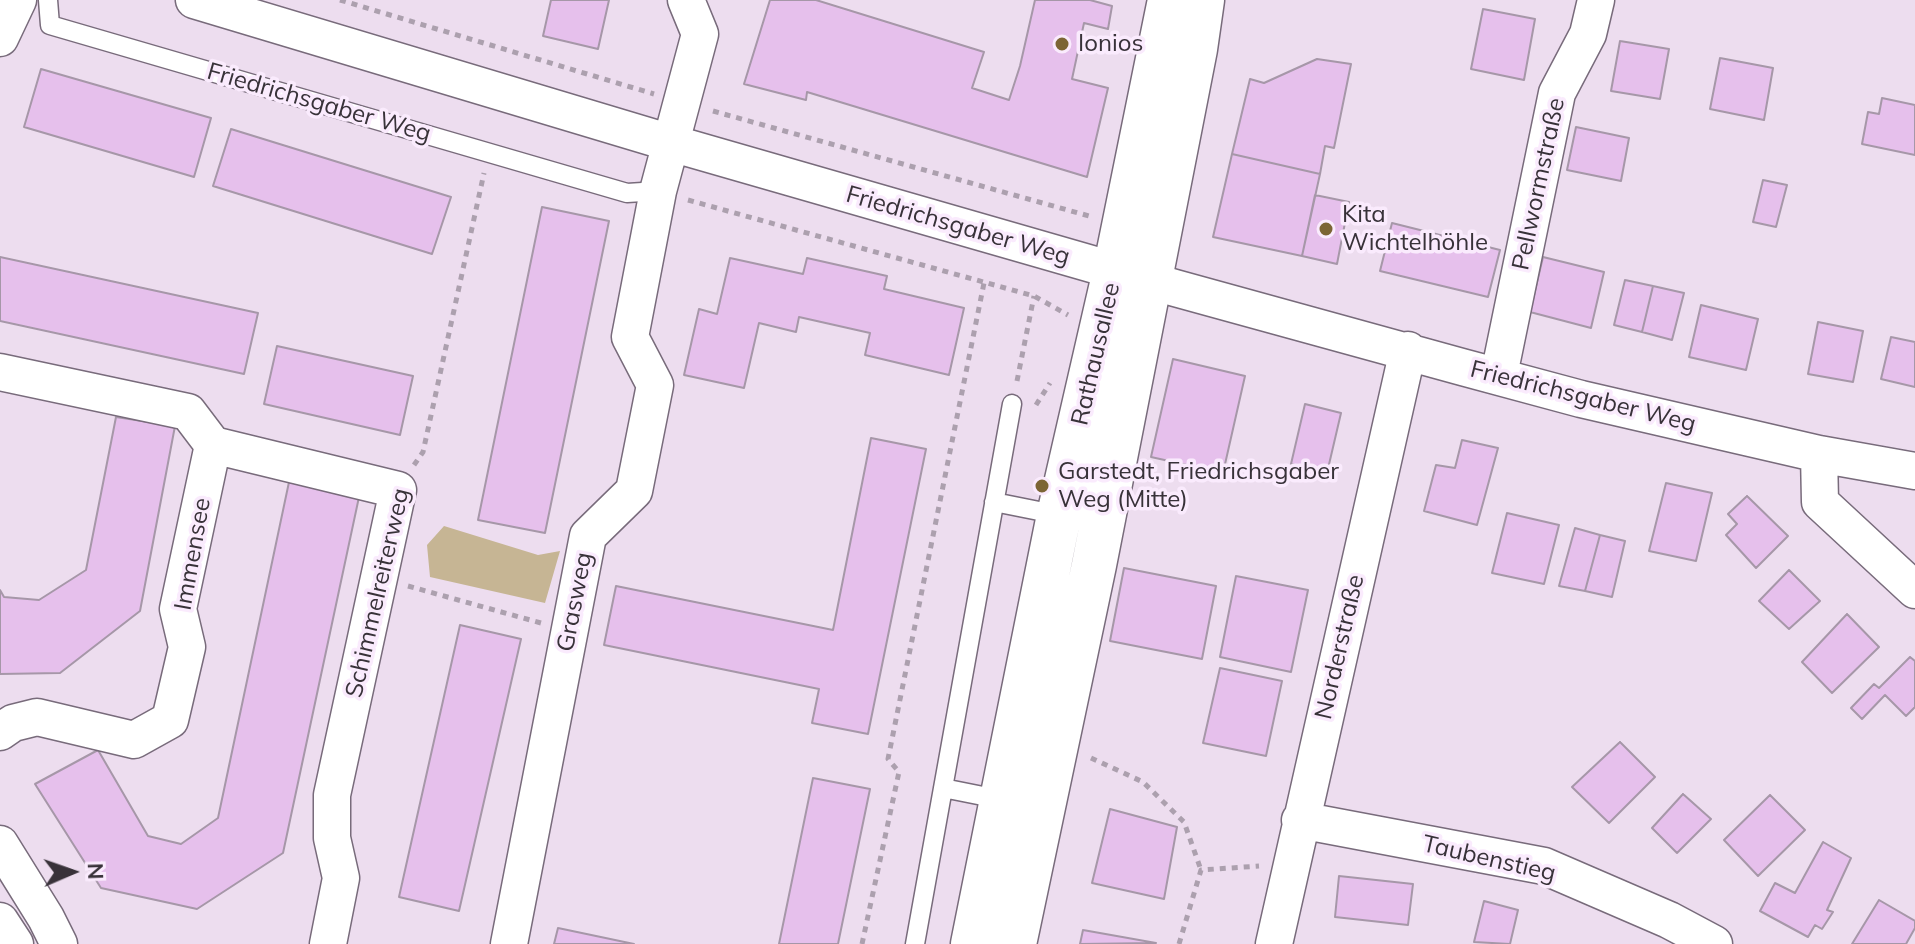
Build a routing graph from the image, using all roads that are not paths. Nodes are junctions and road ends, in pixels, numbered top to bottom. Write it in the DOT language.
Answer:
graph roads {
  1 [pos="18,0"];
  2 [pos="48,0"];
  3 [pos="194,0"];
  4 [pos="686,0"];
  5 [pos="1170,0"];
  6 [pos="1202,0"];
  7 [pos="1596,0"];
  8 [pos="243,7"];
  9 [pos="0,38"];
  10 [pos="671,143"];
  11 [pos="658,191"];
  12 [pos="1132,276"];
  13 [pos="1408,350"];
  14 [pos="0,372"];
  15 [pos="1499,375"];
  16 [pos="1012,404"];
  17 [pos="213,445"];
  18 [pos="1819,454"];
  19 [pos="1915,471"];
  20 [pos="994,502"];
  21 [pos="1059,515"];
  22 [pos="1915,590"];
  23 [pos="0,732"];
  24 [pos="943,788"];
  25 [pos="1022,804"];
  26 [pos="1300,820"];
  27 [pos="0,844"];
  28 [pos="0,921"];
  29 [pos="15,944"];
  30 [pos="59,944"];
  31 [pos="328,944"];
  32 [pos="509,944"];
  33 [pos="915,944"];
  34 [pos="973,944"];
  35 [pos="1014,944"];
  36 [pos="1274,944"];
  37 [pos="1714,944"];
  1 -- 9 [label="street"];
  2 -- 11 [label="lane, Friedrichsgaber Weg"];
  3 -- 8 [label="street, Friedrichsgaber Weg"];
  4 -- 10 [label="street, Grasweg"];
  5 -- 12 [label="main road, Rathausallee"];
  6 -- 12 [label="main road, Rathausallee"];
  7 -- 15 [label="street, Pellwormstraße"];
  8 -- 10 [label="street, Friedrichsgaber Weg"];
  10 -- 11 [label="street, Grasweg"];
  10 -- 12 [label="street, Friedrichsgaber Weg"];
  11 -- 32 [label="street, Grasweg"];
  12 -- 13 [label="street, Friedrichsgaber Weg"];
  12 -- 21 [label="main road, Rathausallee"];
  12 -- 25 [label="main road, Rathausallee"];
  13 -- 15 [label="street, Friedrichsgaber Weg"];
  13 -- 26 [label="street, Norderstraße"];
  14 -- 17 [label="street"];
  15 -- 18 [label="street, Friedrichsgaber Weg"];
  16 -- 20 [label="lane"];
  17 -- 23 [label="street, Immensee"];
  17 -- 31 [label="street, Schimmelreiterweg"];
  18 -- 19 [label="street, Friedrichsgaber Weg"];
  18 -- 22 [label="street"];
  20 -- 21 [label="lane"];
  20 -- 24 [label="lane"];
  21 -- 25 [label="main road, Rathausallee"];
  24 -- 25 [label="lane"];
  24 -- 33 [label="lane"];
  25 -- 34 [label="main road, Rathausallee"];
  25 -- 35 [label="main road, Rathausallee"];
  26 -- 36 [label="street, Norderstraße"];
  26 -- 37 [label="street, Taubenstieg"];
  27 -- 30 [label="street"];
  28 -- 29 [label="street"];
}
